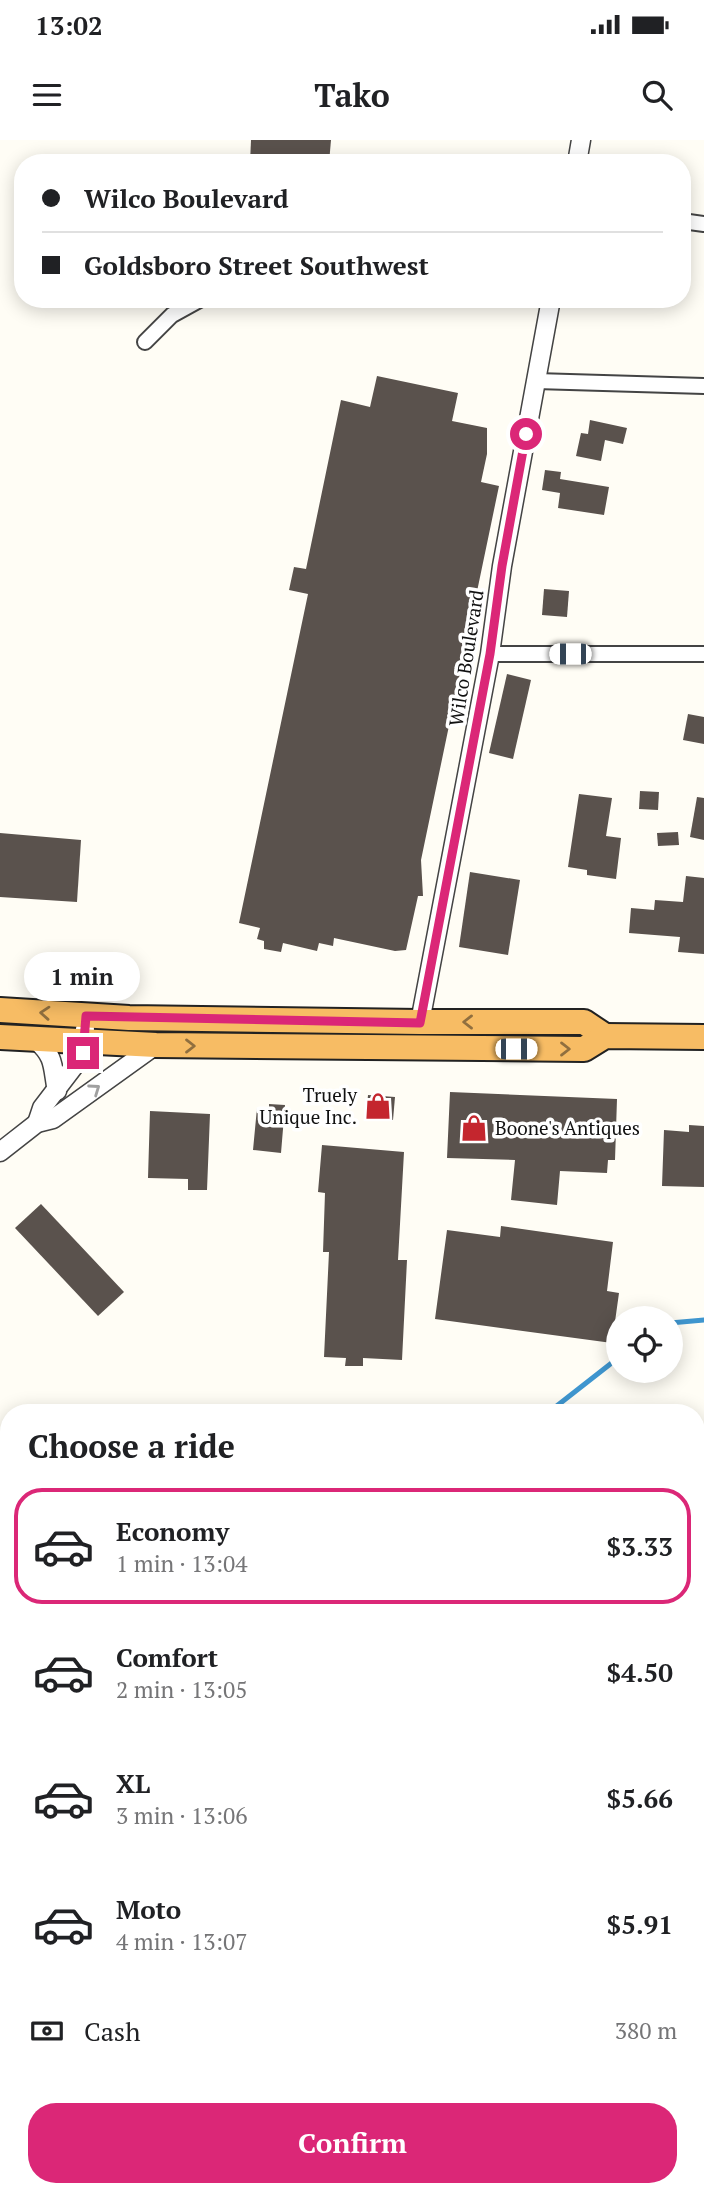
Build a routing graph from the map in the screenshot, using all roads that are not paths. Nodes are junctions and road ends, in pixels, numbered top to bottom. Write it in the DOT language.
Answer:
graph roads {
  1 [pos="184,308"];
  2 [pos="549,308"];
  3 [pos="145,342"];
  4 [pos="536,381"];
  5 [pos="704,386"];
  6 [pos="490,654"];
  7 [pos="704,654"];
  8 [pos="0,1010"];
  9 [pos="86,1016"];
  10 [pos="420,1023"];
  11 [pos="605,1036"];
  12 [pos="0,1037"];
  13 [pos="704,1037"];
  14 [pos="37,1041"];
  15 [pos="84,1042"];
  16 [pos="156,1045"];
  17 [pos="57,1091"];
  18 [pos="37,1123"];
  19 [pos="0,1152"];
  1 -- 3 [label="street"];
  2 -- 4 [label="street, Wilco Boulevard"];
  4 -- 5 [label="street"];
  4 -- 6 [label="street, Wilco Boulevard"];
  6 -- 7 [label="street"];
  6 -- 10 [label="street, Wilco Boulevard"];
  9 -- 8 [label="highway, one-way"];
  9 -- 10 [label="highway"];
  9 -- 15 [label="street"];
  11 -- 10 [label="highway, one-way"];
  11 -- 13 [label="highway"];
  16 -- 11 [label="highway, one-way"];
  12 -- 14 [label="highway"];
  14 -- 15 [label="highway"];
  14 -- 17 [label="street"];
  15 -- 16 [label="highway"];
  15 -- 17 [label="street"];
  18 -- 16 [label="street, one-way"];
  17 -- 18 [label="street"];
  18 -- 19 [label="street"];
}
